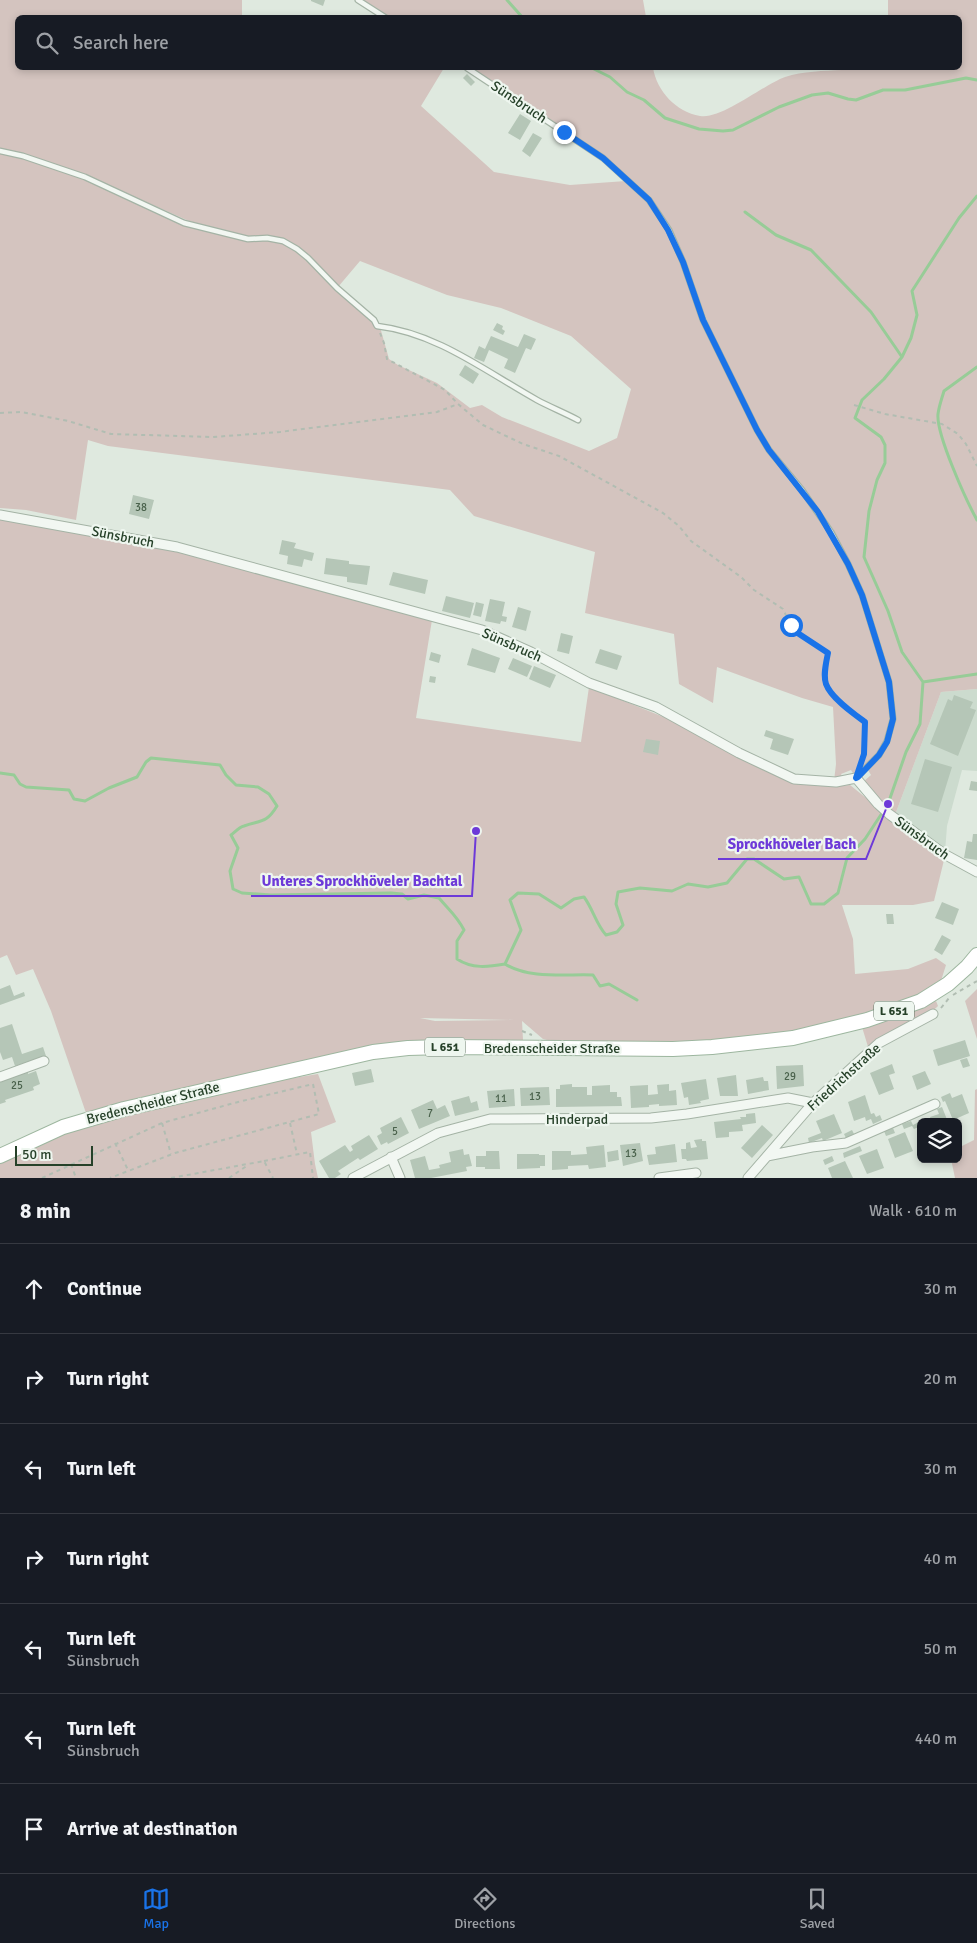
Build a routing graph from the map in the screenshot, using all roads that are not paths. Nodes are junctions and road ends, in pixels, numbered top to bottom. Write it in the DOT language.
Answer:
graph roads {
  1 [pos="358,0"];
  2 [pos="381,15"];
  3 [pos="470,70"];
  4 [pos="0,151"];
  5 [pos="578,420"];
  6 [pos="0,515"];
  7 [pos="857,778"];
  8 [pos="977,872"];
  9 [pos="977,955"];
  10 [pos="933,1014"];
  11 [pos="44,1061"];
  12 [pos="0,1077"];
  13 [pos="813,1103"];
  14 [pos="935,1104"];
  15 [pos="0,1156"];
  16 [pos="766,1156"];
  17 [pos="391,1157"];
  18 [pos="696,1173"];
  19 [pos="353,1178"];
  20 [pos="400,1178"];
  21 [pos="658,1178"];
  22 [pos="748,1178"];
  1 -- 2 [label="lane"];
  3 -- 7 [label="lane, Sünsbruch"];
  4 -- 5 [label="lane"];
  6 -- 7 [label="street, Sünsbruch"];
  7 -- 8 [label="street, Sünsbruch"];
  9 -- 15 [label="main road, Bredenscheider Straße / L 651"];
  10 -- 13 [label="street, Friedrichstraße"];
  11 -- 12 [label="street"];
  13 -- 16 [label="street, Friedrichstraße"];
  13 -- 17 [label="street, Hinderpad"];
  14 -- 16 [label="street"];
  16 -- 22 [label="street, Friedrichstraße"];
  17 -- 19 [label="street, Hinderpad"];
  17 -- 20 [label="street"];
  18 -- 21 [label="street"];
}
